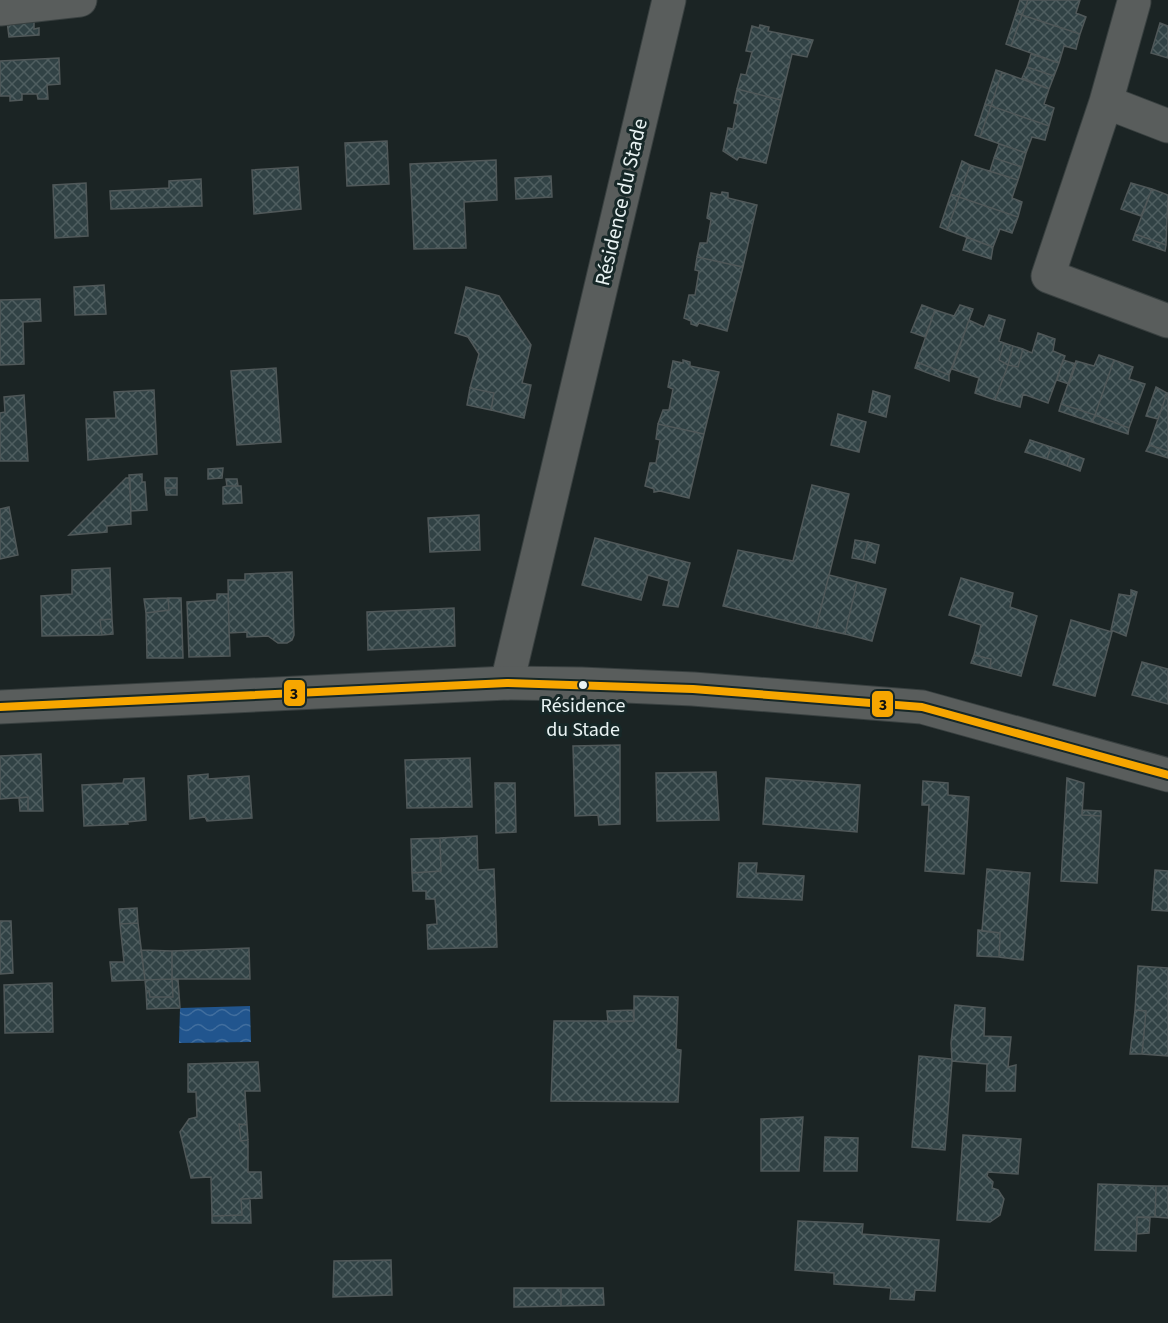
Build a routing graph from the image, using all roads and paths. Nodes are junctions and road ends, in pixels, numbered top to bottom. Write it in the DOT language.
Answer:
graph roads {
  1 [pos="80,0"];
  2 [pos="669,0"];
  3 [pos="1134,2"];
  4 [pos="0,9"];
  5 [pos="1106,102"];
  6 [pos="1168,126"];
  7 [pos="1168,321"];
  8 [pos="507,683"];
  9 [pos="0,707"];
  10 [pos="1168,775"];
  1 -- 4 [label="street"];
  2 -- 8 [label="street, Résidence du Stade"];
  3 -- 5 [label="street"];
  5 -- 6 [label="street"];
  5 -- 7 [label="street"];
  8 -- 9 [label="street"];
  8 -- 10 [label="street"];
}
